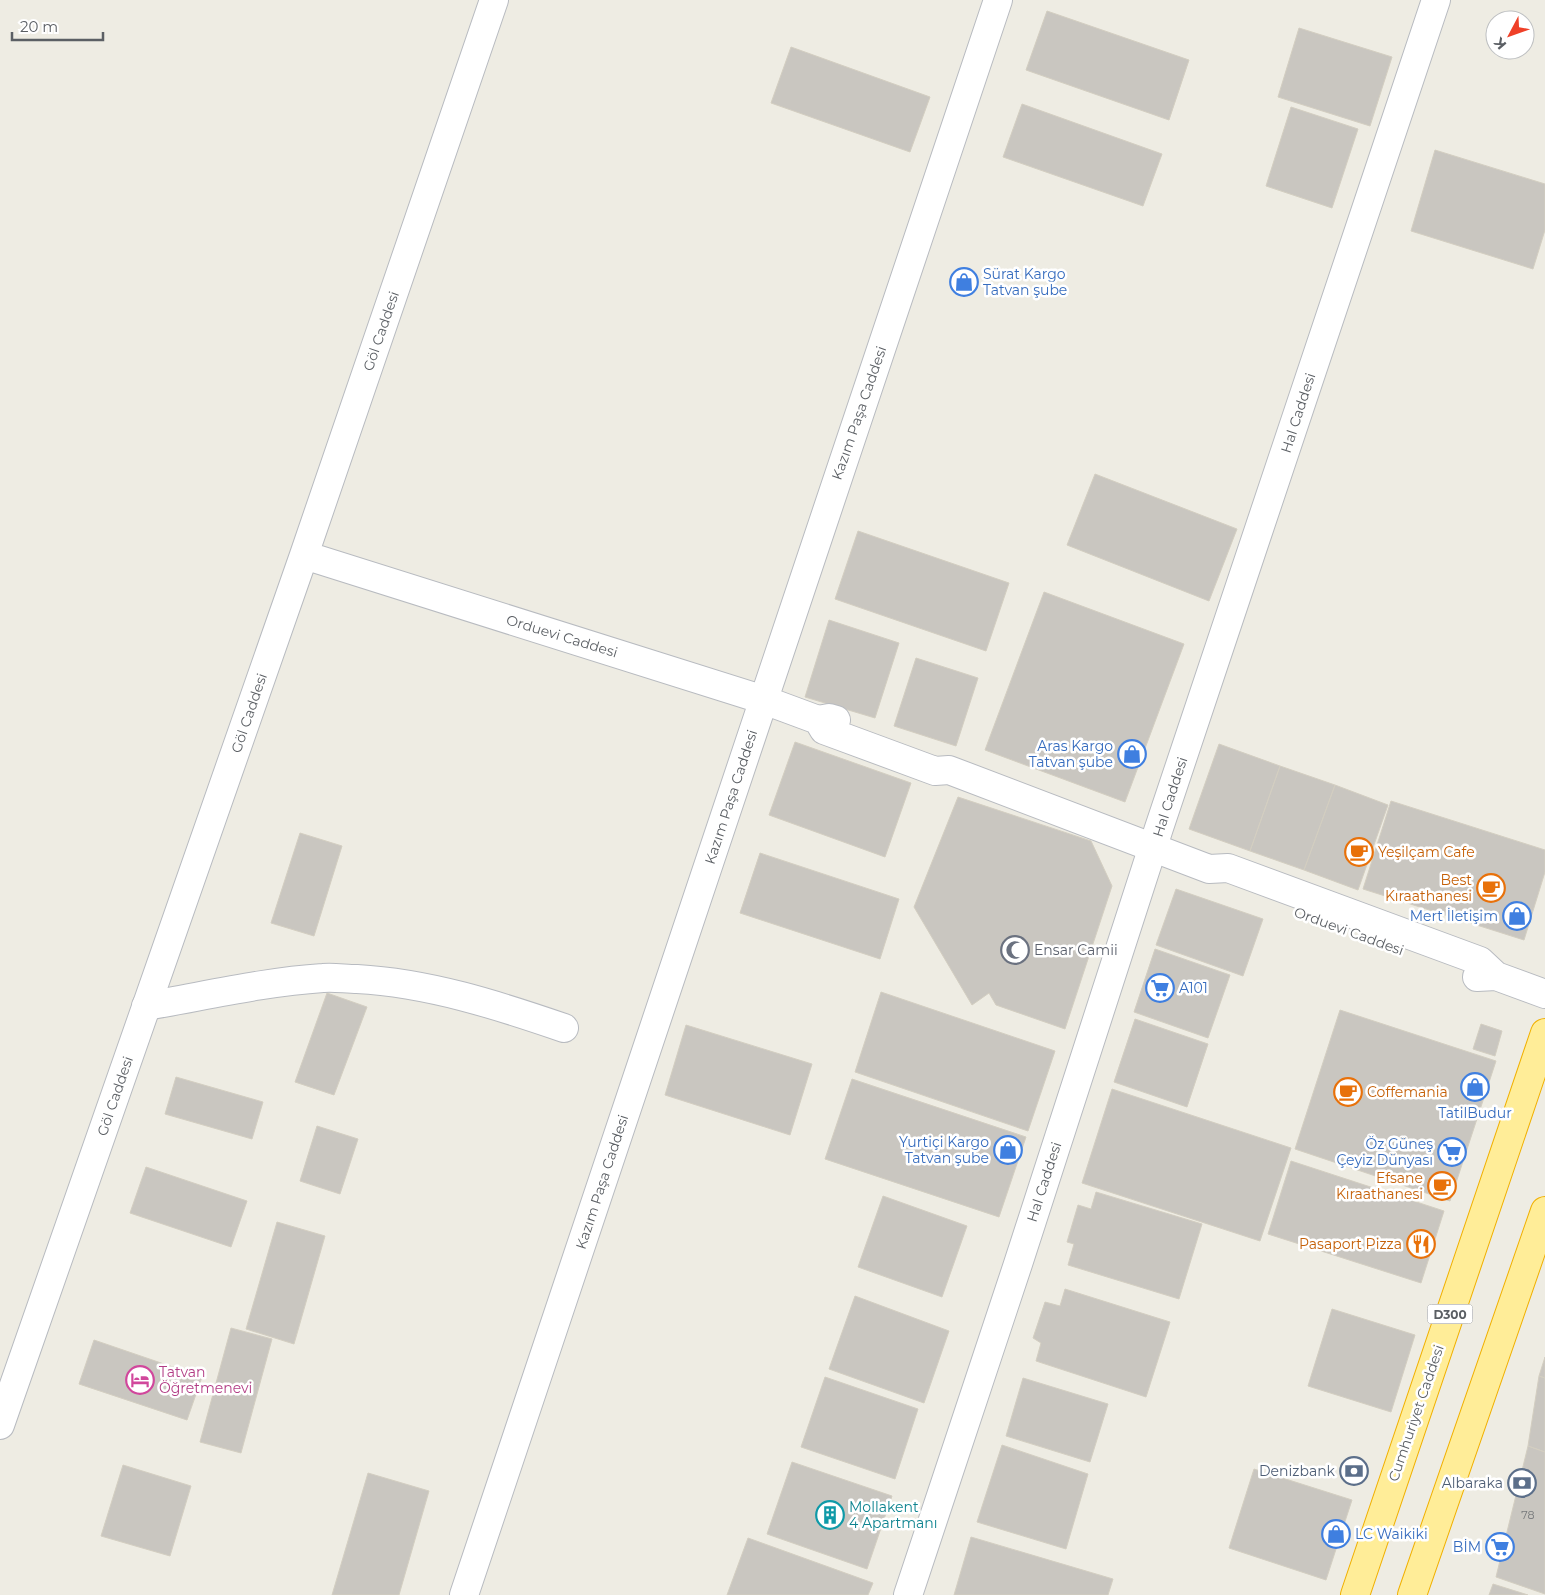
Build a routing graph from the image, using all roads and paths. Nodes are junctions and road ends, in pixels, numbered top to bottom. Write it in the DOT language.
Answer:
graph roads {
  1 [pos="494,0"];
  2 [pos="998,0"];
  3 [pos="1436,0"];
  4 [pos="304,555"];
  5 [pos="764,700"];
  6 [pos="1153,848"];
  7 [pos="1545,994"];
  8 [pos="146,1006"];
  9 [pos="564,1028"];
  10 [pos="1545,1033"];
  11 [pos="1545,1211"];
  12 [pos="0,1425"];
  13 [pos="464,1595"];
  14 [pos="908,1595"];
  15 [pos="1355,1595"];
  16 [pos="1412,1595"];
  1 -- 4 [label="street, Göl Caddesi"];
  2 -- 5 [label="street, Kazım Paşa Caddesi"];
  3 -- 6 [label="street, Hal Caddesi"];
  4 -- 5 [label="street, Orduevi Caddesi"];
  4 -- 8 [label="street, Göl Caddesi"];
  5 -- 6 [label="street, Orduevi Caddesi"];
  5 -- 13 [label="street, Kazım Paşa Caddesi"];
  6 -- 7 [label="street, Orduevi Caddesi"];
  6 -- 14 [label="street, Hal Caddesi"];
  8 -- 9 [label="street"];
  8 -- 12 [label="street, Göl Caddesi"];
  10 -- 15 [label="highway, Cumhuriyet Caddesi / D300"];
  11 -- 16 [label="highway"];
}
